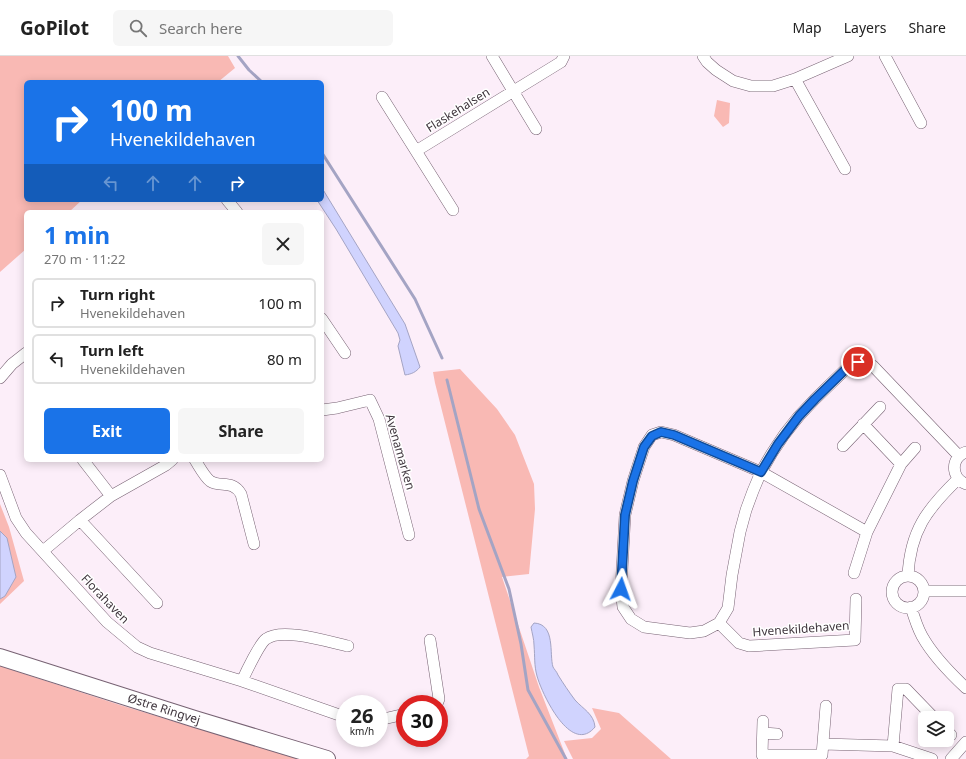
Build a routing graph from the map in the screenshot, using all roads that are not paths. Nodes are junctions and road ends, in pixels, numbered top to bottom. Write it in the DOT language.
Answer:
graph roads {
  1 [pos="492,56"];
  2 [pos="564,56"];
  3 [pos="703,56"];
  4 [pos="848,56"];
  5 [pos="885,56"];
  6 [pos="828,60"];
  7 [pos="795,79"];
  8 [pos="513,91"];
  9 [pos="382,97"];
  10 [pos="921,123"];
  11 [pos="536,129"];
  12 [pos="416,151"];
  13 [pos="845,169"];
  14 [pos="229,202"];
  15 [pos="235,210"];
  16 [pos="453,210"];
  17 [pos="324,322"];
  18 [pos="345,353"];
  19 [pos="24,355"];
  20 [pos="0,378"];
  21 [pos="880,407"];
  22 [pos="324,410"];
  23 [pos="863,424"];
  24 [pos="843,446"];
  25 [pos="915,448"];
  26 [pos="962,454"];
  27 [pos="85,462"];
  28 [pos="170,462"];
  29 [pos="196,462"];
  30 [pos="901,464"];
  31 [pos="761,472"];
  32 [pos="0,475"];
  33 [pos="962,482"];
  34 [pos="111,496"];
  35 [pos="80,520"];
  36 [pos="867,532"];
  37 [pos="409,535"];
  38 [pos="254,544"];
  39 [pos="43,551"];
  40 [pos="854,573"];
  41 [pos="908,576"];
  42 [pos="924,591"];
  43 [pos="966,591"];
  44 [pos="856,599"];
  45 [pos="157,603"];
  46 [pos="911,607"];
  47 [pos="718,623"];
  48 [pos="430,640"];
  49 [pos="348,646"];
  50 [pos="0,658"];
  51 [pos="242,681"];
  52 [pos="966,688"];
  53 [pos="438,695"];
  54 [pos="826,706"];
  55 [pos="927,711"];
  56 [pos="336,714"];
  57 [pos="763,721"];
  58 [pos="763,733"];
  59 [pos="777,734"];
  60 [pos="966,742"];
  61 [pos="823,744"];
  62 [pos="899,752"];
  63 [pos="327,759"];
  64 [pos="932,759"];
  65 [pos="951,759"];
  1 -- 8 [label="street"];
  2 -- 8 [label="street, Flaskehalsen"];
  3 -- 7 [label="street"];
  4 -- 6 [label="street"];
  5 -- 10 [label="street"];
  6 -- 7 [label="street"];
  7 -- 13 [label="street"];
  8 -- 11 [label="street"];
  8 -- 12 [label="street, Flaskehalsen"];
  9 -- 12 [label="street"];
  12 -- 16 [label="street"];
  14 -- 15 [label="street"];
  17 -- 18 [label="street"];
  19 -- 20 [label="street"];
  21 -- 23 [label="street"];
  22 -- 37 [label="street, Avenamarken"];
  23 -- 24 [label="street"];
  23 -- 30 [label="street"];
  25 -- 30 [label="street"];
  26 -- 31 [label="street"];
  26 -- 33 [label="street"];
  27 -- 34 [label="street"];
  28 -- 34 [label="street"];
  29 -- 38 [label="street"];
  30 -- 36 [label="street"];
  31 -- 36 [label="street"];
  31 -- 47 [label="street"];
  31 -- 47 [label="street"];
  32 -- 39 [label="street, Florahaven"];
  33 -- 41 [label="street"];
  34 -- 35 [label="street"];
  35 -- 39 [label="street"];
  35 -- 45 [label="street"];
  36 -- 40 [label="street"];
  39 -- 51 [label="street, Florahaven"];
  41 -- 42 [label="street"];
  41 -- 46 [label="street"];
  42 -- 43 [label="street"];
  42 -- 46 [label="street"];
  44 -- 47 [label="street, Hvenekildehaven"];
  46 -- 52 [label="street"];
  48 -- 53 [label="street"];
  49 -- 51 [label="street"];
  50 -- 63 [label="main road, Østre Ringvej"];
  51 -- 56 [label="street, Florahaven"];
  54 -- 61 [label="street"];
  55 -- 62 [label="street"];
  57 -- 58 [label="street"];
  58 -- 59 [label="street"];
  58 -- 61 [label="street"];
  60 -- 65 [label="street"];
  61 -- 62 [label="street"];
  62 -- 64 [label="street"];
}
